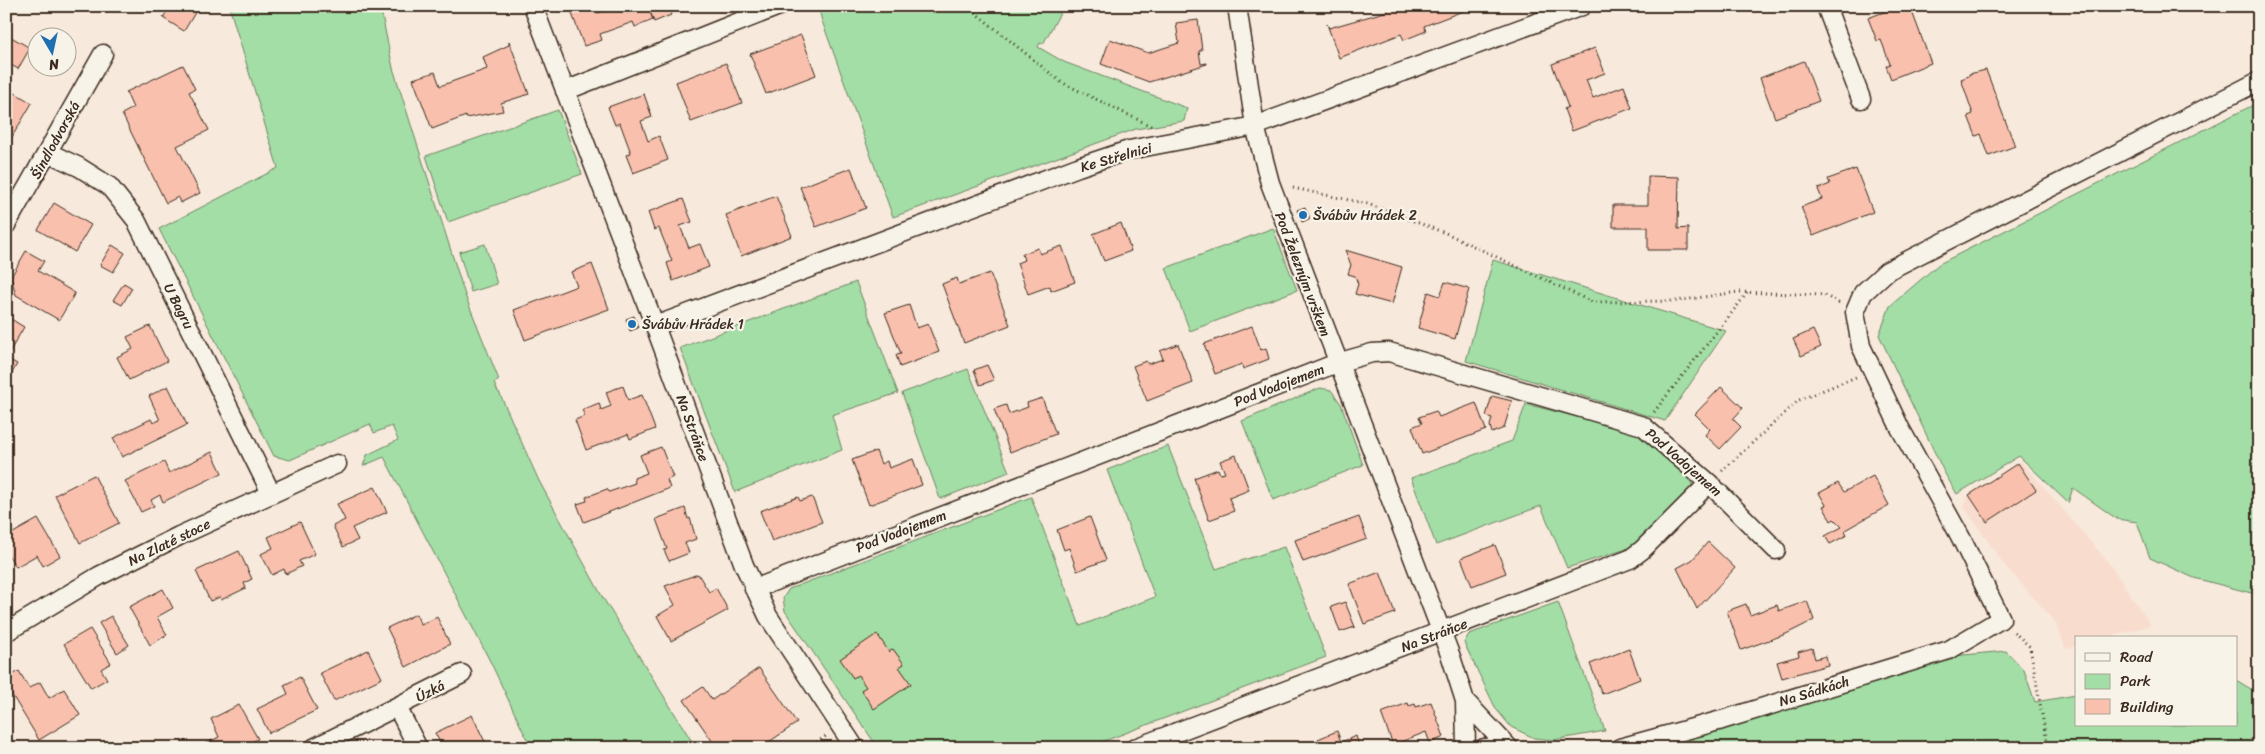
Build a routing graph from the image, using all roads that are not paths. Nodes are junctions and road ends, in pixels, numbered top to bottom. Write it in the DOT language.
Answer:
graph roads {
  1 [pos="533,6"];
  2 [pos="779,6"];
  3 [pos="1236,6"];
  4 [pos="1582,6"];
  5 [pos="1826,6"];
  6 [pos="102,54"];
  7 [pos="2259,81"];
  8 [pos="565,91"];
  9 [pos="1861,99"];
  10 [pos="1255,126"];
  11 [pos="49,153"];
  12 [pos="6,225"];
  13 [pos="655,326"];
  14 [pos="1337,363"];
  15 [pos="337,464"];
  16 [pos="1709,482"];
  17 [pos="271,493"];
  18 [pos="1776,550"];
  19 [pos="754,588"];
  20 [pos="6,632"];
  21 [pos="1442,632"];
  22 [pos="462,674"];
  23 [pos="1465,701"];
  24 [pos="397,707"];
  25 [pos="314,748"];
  26 [pos="418,748"];
  27 [pos="855,748"];
  28 [pos="1135,748"];
  29 [pos="1466,748"];
  30 [pos="1484,748"];
  31 [pos="1507,748"];
  32 [pos="1620,748"];
  1 -- 8 [label="street, Na Stráňce"];
  2 -- 8 [label="street"];
  3 -- 10 [label="street, Pod Železným vrškem"];
  4 -- 10 [label="street, Ke Střelnici"];
  5 -- 9 [label="street"];
  6 -- 11 [label="street, Šindlodvorská"];
  7 -- 32 [label="street, Na Sádkách"];
  8 -- 13 [label="street, Na Stráňce"];
  10 -- 13 [label="street, Ke Střelnici"];
  10 -- 14 [label="street, Pod Železným vrškem"];
  11 -- 12 [label="street, Šindlodvorská"];
  11 -- 17 [label="street, U Bagru"];
  13 -- 19 [label="street, Na Stráňce"];
  14 -- 16 [label="street, Pod Vodojemem"];
  14 -- 19 [label="street, Pod Vodojemem"];
  14 -- 21 [label="street, Pod Železným vrškem"];
  15 -- 17 [label="street, Na Zlaté stoce"];
  16 -- 18 [label="street, Pod Vodojemem"];
  16 -- 21 [label="street, Na Stráňce"];
  17 -- 20 [label="street, Na Zlaté stoce"];
  19 -- 27 [label="street, Na Stráňce"];
  21 -- 23 [label="street, Pod Železným vrškem"];
  21 -- 28 [label="street, Na Stráňce"];
  22 -- 24 [label="street, Úzká"];
  23 -- 29 [label="street, Pod Železným vrškem"];
  23 -- 31 [label="street, Pod Železným vrškem"];
  24 -- 25 [label="street, Úzká"];
  24 -- 26 [label="street"];
  30 -- 31 [label="street"];
}
